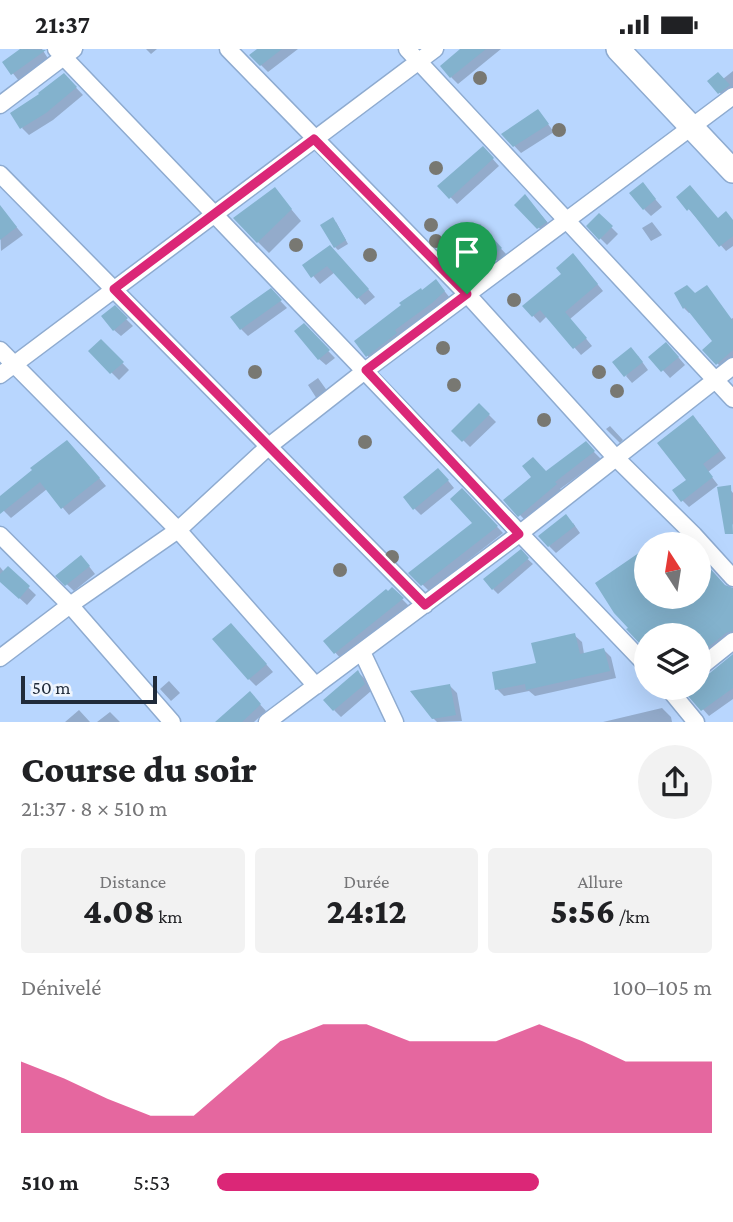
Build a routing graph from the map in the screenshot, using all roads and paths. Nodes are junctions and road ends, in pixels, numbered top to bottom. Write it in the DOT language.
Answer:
graph roads {
  1 [pos="228,49"];
  2 [pos="407,49"];
  3 [pos="435,49"];
  4 [pos="618,49"];
  5 [pos="65,52"];
  6 [pos="418,61"];
  7 [pos="733,96"];
  8 [pos="0,105"];
  9 [pos="693,125"];
  10 [pos="314,139"];
  11 [pos="733,171"];
  12 [pos="0,174"];
  13 [pos="214,214"];
  14 [pos="565,220"];
  15 [pos="114,289"];
  16 [pos="467,294"];
  17 [pos="0,350"];
  18 [pos="14,365"];
  19 [pos="733,366"];
  20 [pos="366,370"];
  21 [pos="0,375"];
  22 [pos="716,379"];
  23 [pos="733,398"];
  24 [pos="269,446"];
  25 [pos="615,457"];
  26 [pos="178,530"];
  27 [pos="519,534"];
  28 [pos="0,535"];
  29 [pos="733,578"];
  30 [pos="70,605"];
  31 [pos="425,605"];
  32 [pos="733,641"];
  33 [pos="362,652"];
  34 [pos="634,653"];
  35 [pos="0,658"];
  36 [pos="711,659"];
  37 [pos="316,686"];
  38 [pos="679,700"];
  39 [pos="172,722"];
  40 [pos="267,722"];
  41 [pos="395,722"];
  42 [pos="696,722"];
  1 -- 10 [label="street"];
  2 -- 6 [label="street"];
  3 -- 6 [label="street"];
  4 -- 9 [label="street"];
  5 -- 8 [label="street"];
  5 -- 13 [label="street"];
  6 -- 10 [label="street"];
  6 -- 14 [label="street"];
  7 -- 9 [label="street"];
  9 -- 11 [label="street"];
  9 -- 14 [label="street"];
  10 -- 13 [label="street"];
  10 -- 16 [label="street"];
  12 -- 15 [label="street"];
  13 -- 15 [label="street"];
  13 -- 20 [label="street"];
  14 -- 16 [label="street"];
  14 -- 22 [label="street"];
  15 -- 18 [label="street"];
  15 -- 24 [label="street"];
  16 -- 20 [label="street"];
  16 -- 25 [label="street"];
  17 -- 18 [label="street"];
  18 -- 21 [label="street"];
  18 -- 26 [label="street"];
  19 -- 22 [label="street"];
  20 -- 24 [label="street"];
  20 -- 27 [label="street"];
  22 -- 23 [label="street"];
  22 -- 25 [label="street"];
  24 -- 26 [label="street"];
  24 -- 31 [label="street"];
  25 -- 27 [label="street"];
  25 -- 29 [label="street"];
  26 -- 30 [label="street"];
  26 -- 37 [label="street"];
  27 -- 31 [label="street"];
  27 -- 34 [label="street"];
  28 -- 30 [label="street"];
  30 -- 35 [label="street"];
  30 -- 39 [label="street"];
  31 -- 33 [label="street"];
  32 -- 36 [label="street"];
  33 -- 37 [label="street"];
  33 -- 41 [label="street"];
  37 -- 40 [label="street"];
  38 -- 42 [label="street"];
}
